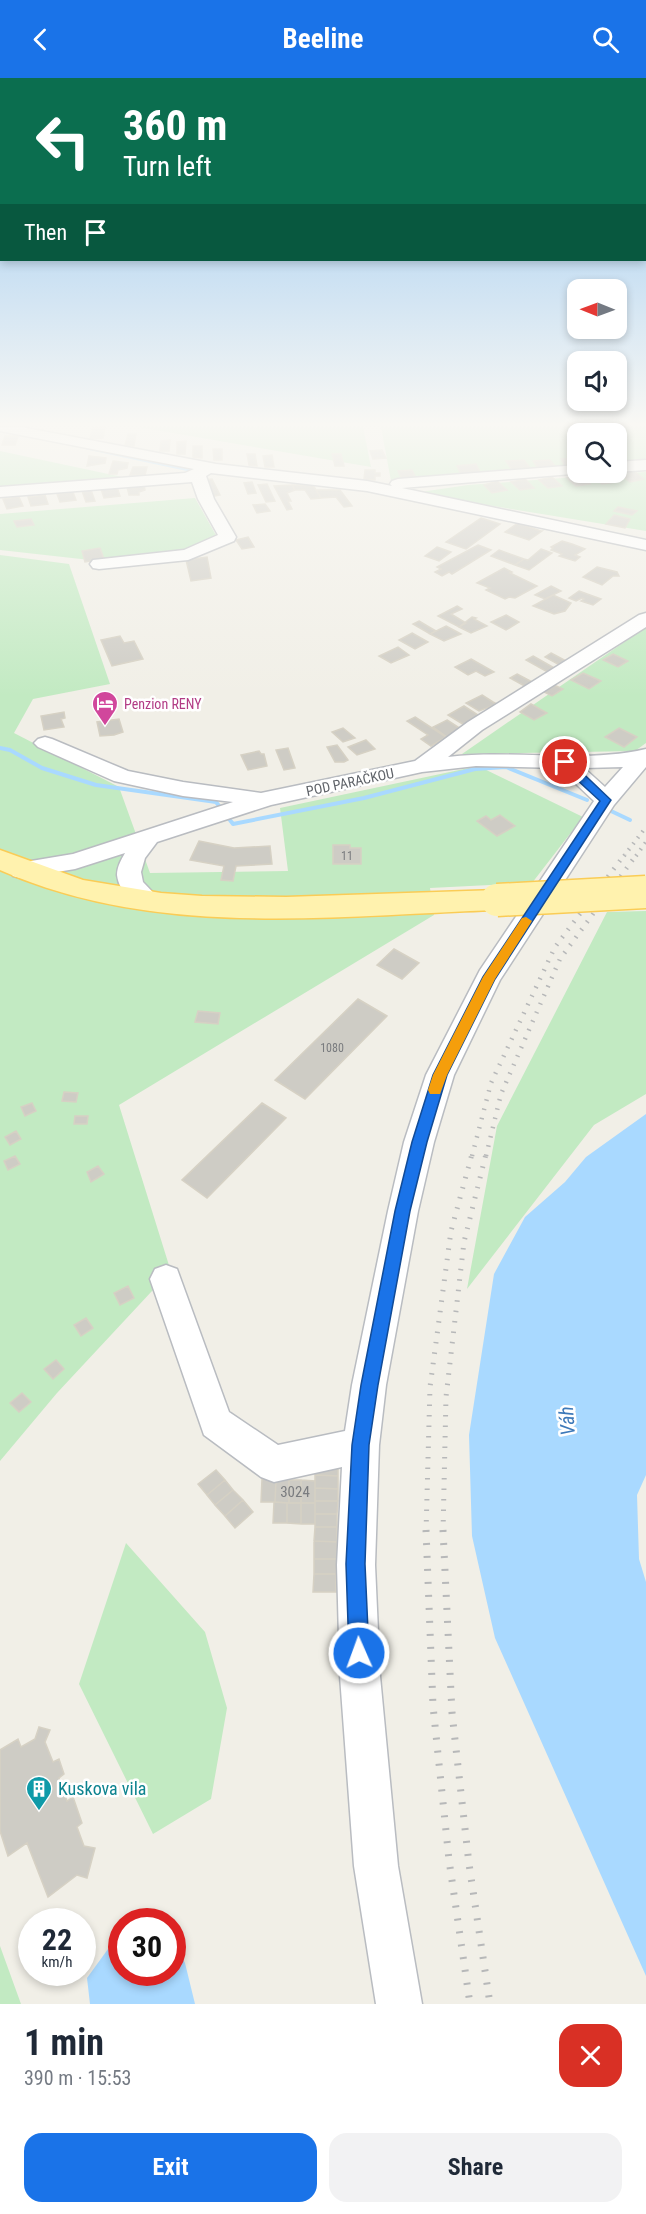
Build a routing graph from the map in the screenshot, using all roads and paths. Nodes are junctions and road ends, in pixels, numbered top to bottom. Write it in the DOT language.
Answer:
graph roads {
  1 [pos="216,517"];
  2 [pos="513,517"];
  3 [pos="646,545"];
  4 [pos="99,564"];
  5 [pos="646,620"];
  6 [pos="45,743"];
  7 [pos="644,757"];
  8 [pos="565,762"];
  9 [pos="422,766"];
  10 [pos="267,799"];
  11 [pos="606,800"];
  12 [pos="149,837"];
  13 [pos="11,864"];
  14 [pos="646,892"];
  15 [pos="152,904"];
  16 [pos="166,1279"];
  17 [pos="360,1445"];
  18 [pos="399,2004"];
  1 -- 4 [label="street"];
  2 -- 3 [label="street"];
  5 -- 9 [label="street, POD PARAČKOU"];
  6 -- 10 [label="street"];
  7 -- 8 [label="street"];
  7 -- 11 [label="street"];
  8 -- 9 [label="street"];
  8 -- 11 [label="street"];
  9 -- 10 [label="street, POD PARAČKOU"];
  10 -- 12 [label="street, POD PARAČKOU"];
  11 -- 17 [label="street"];
  12 -- 13 [label="street, POD PARAČKOU"];
  12 -- 15 [label="street"];
  13 -- 15 [label="main road"];
  14 -- 15 [label="main road, bridge"];
  16 -- 17 [label="street"];
  17 -- 18 [label="street"];
}
